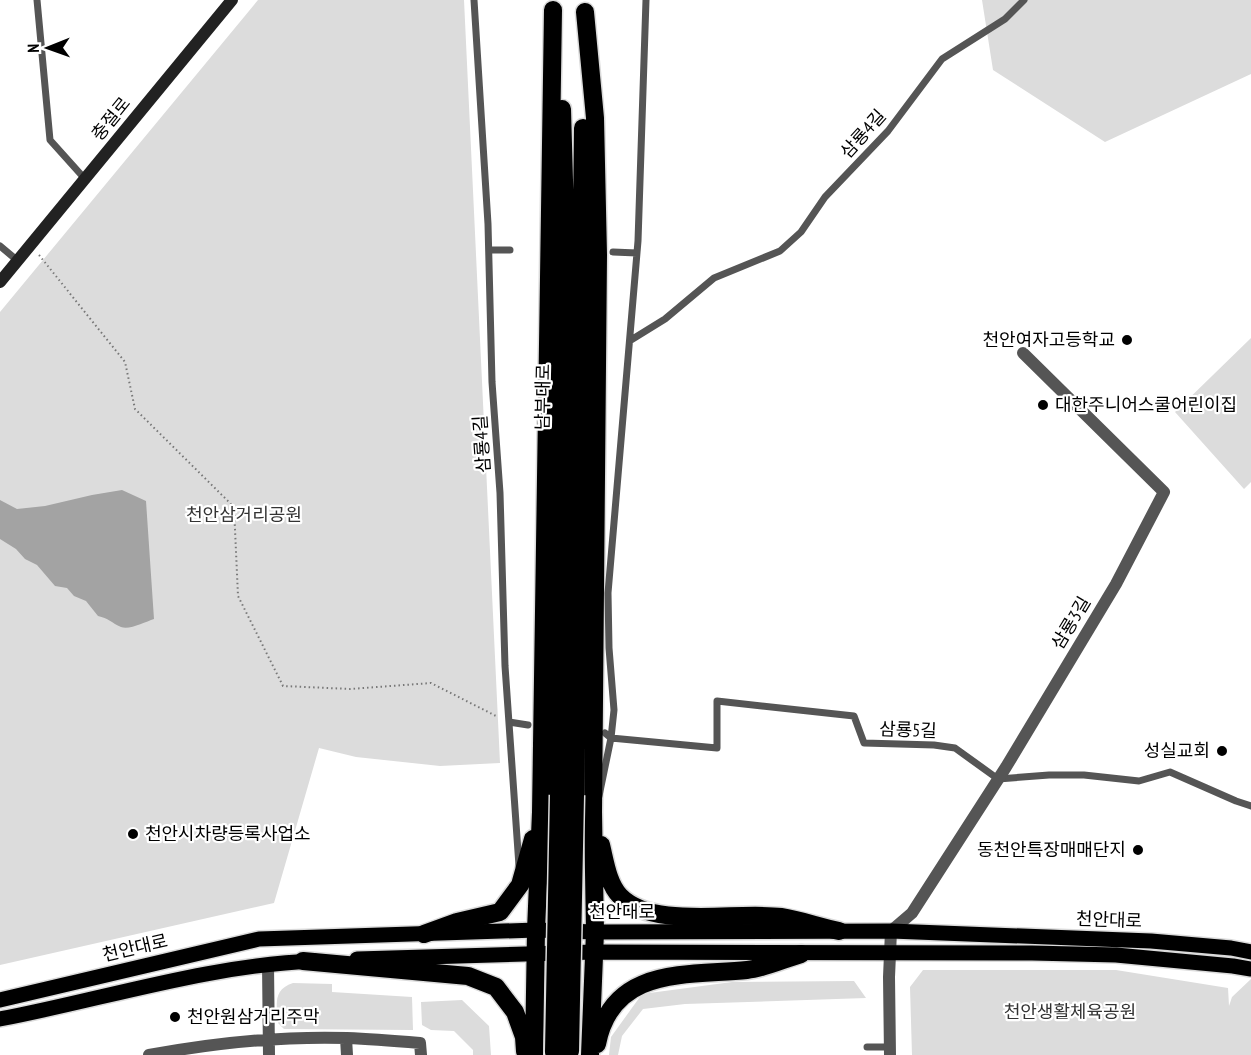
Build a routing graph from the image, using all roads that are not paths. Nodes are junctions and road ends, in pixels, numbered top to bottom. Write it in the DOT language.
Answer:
graph roads {
  1 [pos="37,0"];
  2 [pos="232,0"];
  3 [pos="474,0"];
  4 [pos="646,0"];
  5 [pos="1024,0"];
  6 [pos="553,5"];
  7 [pos="585,6"];
  8 [pos="85,179"];
  9 [pos="0,246"];
  10 [pos="489,250"];
  11 [pos="510,250"];
  12 [pos="613,252"];
  13 [pos="637,253"];
  14 [pos="18,261"];
  15 [pos="0,282"];
  16 [pos="631,340"];
  17 [pos="1023,353"];
  18 [pos="509,722"];
  19 [pos="528,725"];
  20 [pos="605,733"];
  21 [pos="611,738"];
  22 [pos="998,779"];
  23 [pos="567,795"];
  24 [pos="1251,806"];
  25 [pos="541,812"];
  26 [pos="593,812"];
  27 [pos="520,885"];
  28 [pos="536,930"];
  29 [pos="839,931"];
  30 [pos="891,931"];
  31 [pos="595,932"];
  32 [pos="424,934"];
  33 [pos="594,952"];
  34 [pos="890,952"];
  35 [pos="1251,952"];
  36 [pos="535,953"];
  37 [pos="801,954"];
  38 [pos="303,961"];
  39 [pos="268,964"];
  40 [pos="1251,969"];
  41 [pos="0,1000"];
  42 [pos="0,1019"];
  43 [pos="346,1038"];
  44 [pos="268,1039"];
  45 [pos="867,1047"];
  46 [pos="531,1050"];
  47 [pos="189,1051"];
  48 [pos="890,1051"];
  49 [pos="562,1053"];
  50 [pos="592,1053"];
  51 [pos="149,1055"];
  52 [pos="269,1055"];
  53 [pos="347,1055"];
  54 [pos="421,1055"];
  1 -- 8 [label="lane"];
  2 -- 8 [label="street, 충절로"];
  3 -- 10 [label="lane, 삼룡4길"];
  4 -- 13 [label="lane"];
  5 -- 16 [label="lane, 삼룡4길"];
  6 -- 23 [label="highway, 남부대로"];
  6 -- 25 [label="highway"];
  7 -- 23 [label="highway, 남부대로"];
  7 -- 26 [label="highway"];
  8 -- 14 [label="street, 충절로"];
  9 -- 14 [label="lane"];
  10 -- 11 [label="lane"];
  10 -- 18 [label="lane, 삼룡4길"];
  12 -- 13 [label="lane"];
  13 -- 16 [label="lane"];
  14 -- 15 [label="street, 충절로"];
  16 -- 21 [label="lane"];
  17 -- 22 [label="street, 삼룡3길"];
  18 -- 19 [label="lane"];
  18 -- 27 [label="lane, 삼룡4길"];
  20 -- 21 [label="lane"];
  21 -- 22 [label="lane, 삼룡5길"];
  21 -- 26 [label="lane"];
  22 -- 24 [label="lane"];
  22 -- 30 [label="street, 삼룡3길"];
  23 -- 49 [label="highway, bridge"];
  25 -- 27 [label="highway"];
  25 -- 28 [label="highway"];
  26 -- 29 [label="highway"];
  26 -- 31 [label="highway"];
  27 -- 32 [label="highway"];
  28 -- 31 [label="main road, 천안대로"];
  28 -- 32 [label="main road, 천안대로"];
  28 -- 36 [label="highway"];
  29 -- 30 [label="main road, 천안대로"];
  29 -- 31 [label="main road, 천안대로"];
  30 -- 34 [label="street"];
  30 -- 35 [label="main road, 천안대로"];
  31 -- 33 [label="highway"];
  32 -- 41 [label="main road, 천안대로"];
  33 -- 36 [label="main road, 천안대로"];
  33 -- 37 [label="main road, 천안대로"];
  33 -- 50 [label="highway"];
  34 -- 37 [label="main road, 천안대로"];
  34 -- 40 [label="main road, 천안대로"];
  34 -- 48 [label="street"];
  36 -- 38 [label="main road, 천안대로"];
  36 -- 46 [label="highway"];
  37 -- 50 [label="highway"];
  38 -- 39 [label="main road, 천안대로"];
  38 -- 46 [label="highway"];
  39 -- 42 [label="main road, 천안대로"];
  39 -- 44 [label="street"];
  43 -- 44 [label="street"];
  43 -- 53 [label="street"];
  43 -- 54 [label="street"];
  44 -- 47 [label="street"];
  44 -- 52 [label="street"];
  45 -- 48 [label="lane"];
  46 -- 50 [label="highway"];
  47 -- 51 [label="street"];
}
